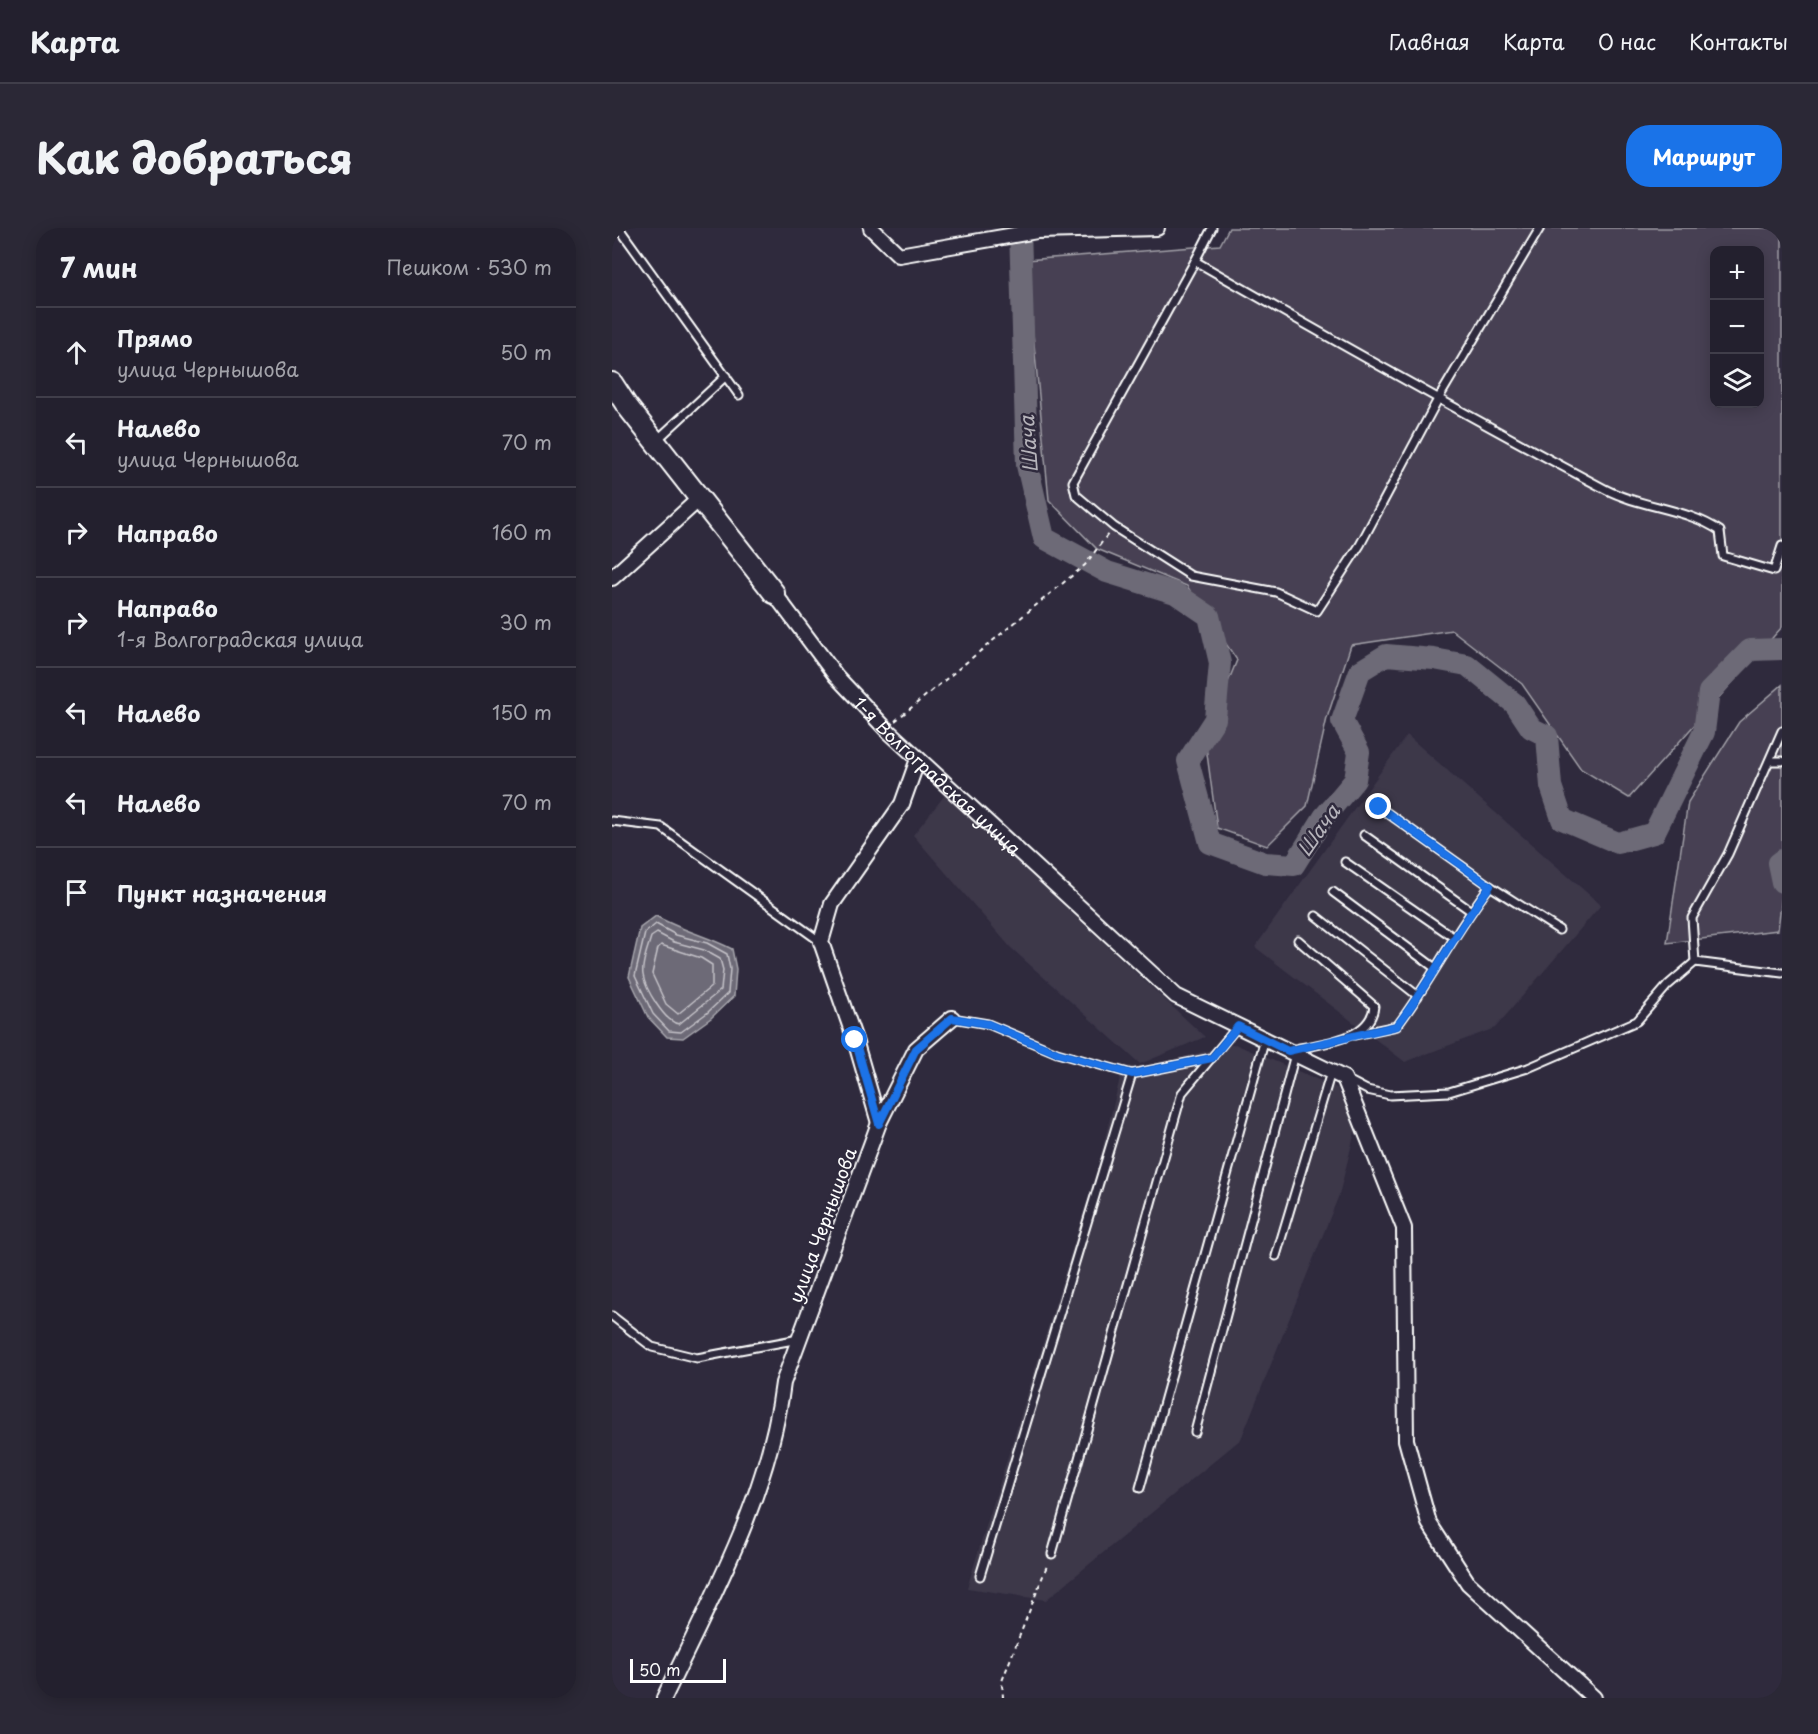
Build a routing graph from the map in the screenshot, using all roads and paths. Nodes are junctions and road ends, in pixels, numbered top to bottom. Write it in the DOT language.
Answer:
graph roads {
  1 [pos="619,228"];
  2 [pos="871,228"];
  3 [pos="1157,228"];
  4 [pos="1212,228"];
  5 [pos="1540,228"];
  6 [pos="1195,261"];
  7 [pos="726,376"];
  8 [pos="612,383"];
  9 [pos="739,395"];
  10 [pos="1437,401"];
  11 [pos="655,442"];
  12 [pos="699,499"];
  13 [pos="1114,527"];
  14 [pos="1782,546"];
  15 [pos="612,578"];
  16 [pos="774,593"];
  17 [pos="885,729"];
  18 [pos="1782,731"];
  19 [pos="918,759"];
  20 [pos="1771,761"];
  21 [pos="1782,761"];
  22 [pos="1379,807"];
  23 [pos="612,821"];
  24 [pos="1364,835"];
  25 [pos="1345,862"];
  26 [pos="1490,886"];
  27 [pos="1333,892"];
  28 [pos="1471,910"];
  29 [pos="1316,916"];
  30 [pos="1559,930"];
  31 [pos="1453,937"];
  32 [pos="1298,940"];
  33 [pos="821,942"];
  34 [pos="1695,962"];
  35 [pos="1435,968"];
  36 [pos="1782,973"];
  37 [pos="1418,996"];
  38 [pos="952,1018"];
  39 [pos="1238,1026"];
  40 [pos="1354,1035"];
  41 [pos="1264,1039"];
  42 [pos="1291,1052"];
  43 [pos="1212,1058"];
  44 [pos="1132,1074"];
  45 [pos="1338,1075"];
  46 [pos="879,1124"];
  47 [pos="1276,1257"];
  48 [pos="612,1316"];
  49 [pos="800,1340"];
  50 [pos="1195,1432"];
  51 [pos="1140,1488"];
  52 [pos="1052,1554"];
  53 [pos="980,1576"];
  54 [pos="664,1698"];
  55 [pos="1003,1698"];
  56 [pos="1594,1698"];
  1 -- 7 [label="lane"];
  2 -- 3 [label="street"];
  4 -- 6 [label="lane"];
  5 -- 10 [label="lane"];
  6 -- 10 [label="lane"];
  6 -- 13 [label="lane"];
  7 -- 9 [label="lane"];
  7 -- 11 [label="lane"];
  8 -- 11 [label="street, 1-я Волгоградская улица"];
  10 -- 13 [label="lane"];
  10 -- 14 [label="lane"];
  11 -- 12 [label="street, 1-я Волгоградская улица"];
  12 -- 15 [label="street"];
  12 -- 16 [label="street, 1-я Волгоградская улица"];
  13 -- 17 [label="path"];
  16 -- 17 [label="street, 1-я Волгоградская улица"];
  17 -- 19 [label="street, 1-я Волгоградская улица"];
  18 -- 20 [label="lane"];
  19 -- 33 [label="street"];
  19 -- 39 [label="street, 1-я Волгоградская улица"];
  20 -- 21 [label="lane"];
  20 -- 34 [label="lane"];
  22 -- 26 [label="lane"];
  23 -- 33 [label="lane"];
  24 -- 28 [label="lane"];
  25 -- 31 [label="lane"];
  26 -- 28 [label="lane"];
  26 -- 30 [label="lane"];
  27 -- 35 [label="lane"];
  28 -- 31 [label="lane"];
  29 -- 37 [label="lane"];
  31 -- 35 [label="lane"];
  32 -- 40 [label="lane"];
  33 -- 46 [label="street"];
  34 -- 36 [label="lane"];
  34 -- 45 [label="lane"];
  35 -- 37 [label="lane"];
  37 -- 40 [label="lane"];
  38 -- 44 [label="lane"];
  38 -- 46 [label="street, улица Чернышова"];
  39 -- 41 [label="street, 1-я Волгоградская улица"];
  39 -- 43 [label="lane"];
  40 -- 42 [label="lane"];
  41 -- 42 [label="street, 1-я Волгоградская улица"];
  41 -- 51 [label="lane"];
  42 -- 45 [label="street, 1-я Волгоградская улица"];
  42 -- 50 [label="lane"];
  43 -- 44 [label="lane"];
  43 -- 52 [label="lane"];
  44 -- 53 [label="lane"];
  45 -- 47 [label="lane"];
  45 -- 56 [label="street"];
  46 -- 49 [label="street, улица Чернышова"];
  48 -- 49 [label="lane"];
  49 -- 54 [label="street, улица Чернышова"];
  52 -- 55 [label="path"];
}
